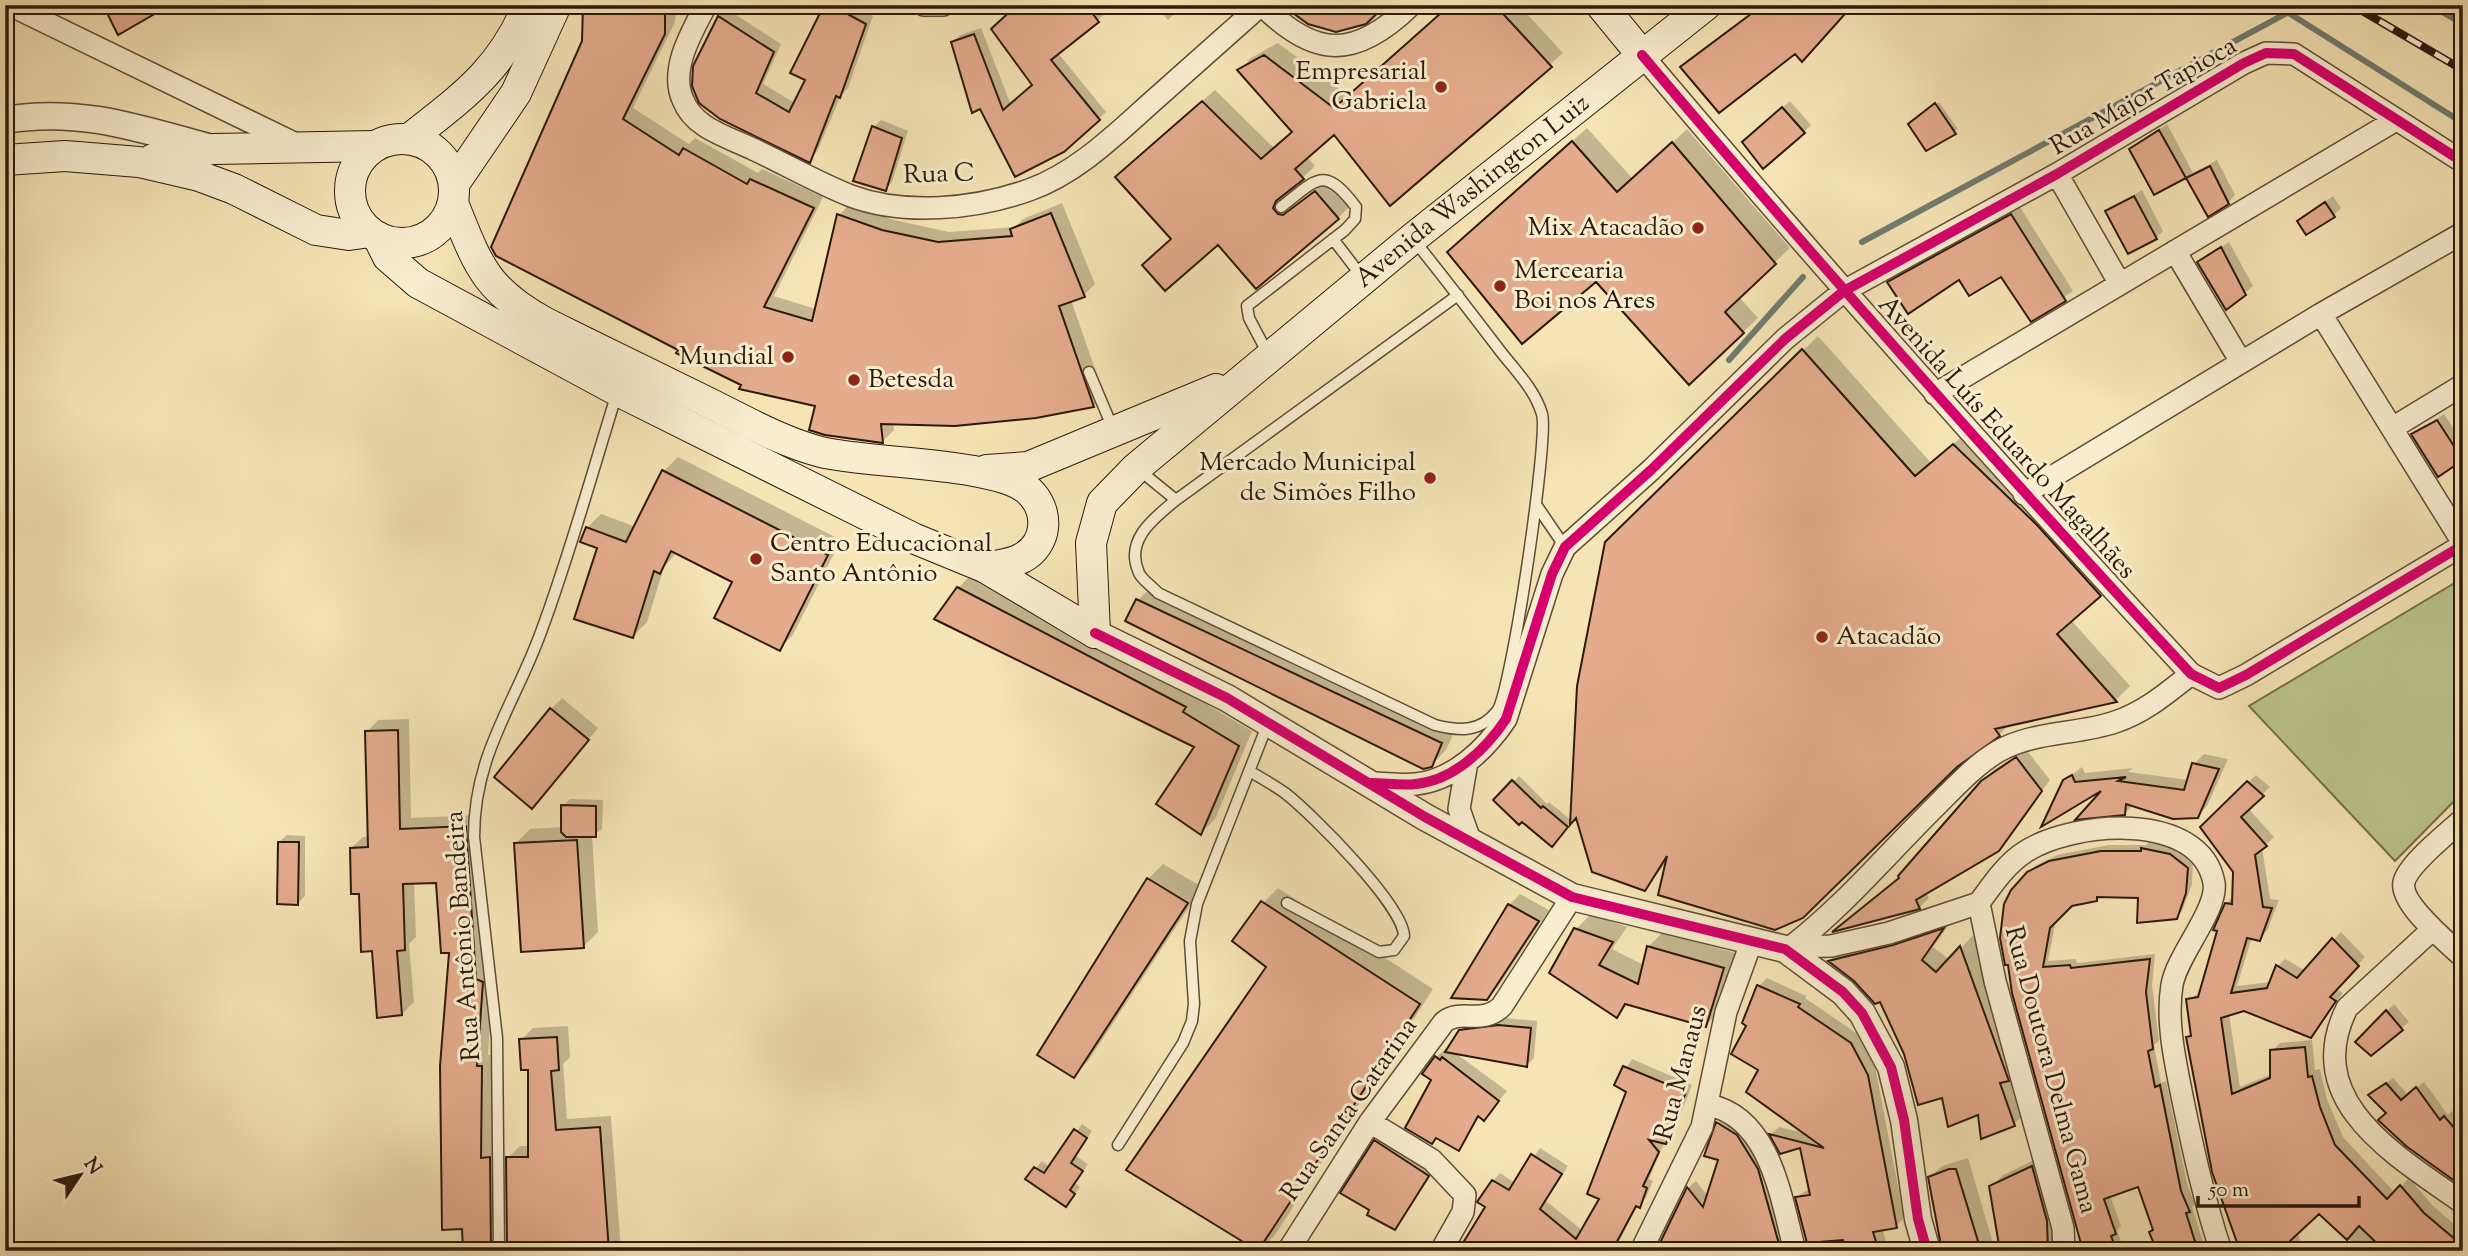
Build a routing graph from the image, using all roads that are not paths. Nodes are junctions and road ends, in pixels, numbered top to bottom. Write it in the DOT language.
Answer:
graph roads {
  1 [pos="10,5"];
  2 [pos="528,5"];
  3 [pos="556,5"];
  4 [pos="706,5"];
  5 [pos="924,5"];
  6 [pos="943,5"];
  7 [pos="1261,5"];
  8 [pos="1411,5"];
  9 [pos="1601,5"];
  10 [pos="1706,5"];
  11 [pos="1643,55"];
  12 [pos="5,120"];
  13 [pos="2396,120"];
  14 [pos="409,139"];
  15 [pos="302,146"];
  16 [pos="375,146"];
  17 [pos="213,149"];
  18 [pos="5,160"];
  19 [pos="139,162"];
  20 [pos="2463,162"];
  21 [pos="2057,174"];
  22 [pos="454,193"];
  23 [pos="1281,207"];
  24 [pos="2463,233"];
  25 [pos="374,234"];
  26 [pos="1413,238"];
  27 [pos="1333,239"];
  28 [pos="2175,251"];
  29 [pos="1363,278"];
  30 [pos="2120,284"];
  31 [pos="1844,292"];
  32 [pos="1458,295"];
  33 [pos="2321,314"];
  34 [pos="1269,356"];
  35 [pos="2241,362"];
  36 [pos="1089,372"];
  37 [pos="1242,379"];
  38 [pos="2463,385"];
  39 [pos="618,391"];
  40 [pos="1935,394"];
  41 [pos="2394,427"];
  42 [pos="1115,432"];
  43 [pos="1159,448"];
  44 [pos="1136,468"];
  45 [pos="977,471"];
  46 [pos="2024,494"];
  47 [pos="1176,500"];
  48 [pos="1537,506"];
  49 [pos="2463,544"];
  50 [pos="1565,547"];
  51 [pos="986,568"];
  52 [pos="1095,633"];
  53 [pos="2191,674"];
  54 [pos="1269,721"];
  55 [pos="1467,762"];
  56 [pos="1249,771"];
  57 [pos="1372,783"];
  58 [pos="2463,819"];
  59 [pos="1471,843"];
  60 [pos="1572,897"];
  61 [pos="1287,903"];
  62 [pos="1979,903"];
  63 [pos="2434,929"];
  64 [pos="1751,943"];
  65 [pos="1789,947"];
  66 [pos="2463,957"];
  67 [pos="1709,1105"];
  68 [pos="1370,1122"];
  69 [pos="1118,1145"];
  70 [pos="2463,1203"];
  71 [pos="499,1251"];
  72 [pos="1288,1251"];
  73 [pos="1441,1251"];
  74 [pos="1641,1251"];
  75 [pos="1795,1251"];
  76 [pos="1927,1251"];
  77 [pos="2064,1251"];
  78 [pos="2221,1251"];
  1 -- 15 [label="street"];
  2 -- 14 [label="main road"];
  3 -- 22 [label="main road"];
  4 -- 7 [label="street, Rua C"];
  5 -- 6 [label="street"];
  7 -- 8 [label="street"];
  9 -- 11 [label="main road, Avenida Luís Eduardo Magalhães"];
  10 -- 11 [label="main road, Avenida Washington Luiz"];
  11 -- 26 [label="main road, Avenida Washington Luiz"];
  11 -- 31 [label="street, Avenida Luís Eduardo Magalhães"];
  12 -- 17 [label="street"];
  13 -- 20 [label="street, Rua Major Tapioca"];
  13 -- 21 [label="street, Rua Major Tapioca"];
  13 -- 28 [label="street"];
  14 -- 16 [label="main road"];
  14 -- 22 [label="main road"];
  15 -- 16 [label="main road"];
  15 -- 17 [label="main road"];
  16 -- 25 [label="main road"];
  17 -- 19 [label="main road"];
  18 -- 19 [label="main road"];
  19 -- 25 [label="main road"];
  21 -- 30 [label="street"];
  21 -- 31 [label="street, Rua Major Tapioca"];
  22 -- 25 [label="main road"];
  22 -- 45 [label="main road"];
  23 -- 27 [label="lane"];
  24 -- 33 [label="street"];
  25 -- 39 [label="main road"];
  26 -- 29 [label="main road, Avenida Washington Luiz"];
  26 -- 32 [label="lane"];
  27 -- 29 [label="lane"];
  27 -- 34 [label="lane"];
  28 -- 30 [label="street"];
  28 -- 35 [label="street"];
  29 -- 34 [label="main road, Avenida Washington Luiz"];
  30 -- 40 [label="street"];
  31 -- 40 [label="street, Avenida Luís Eduardo Magalhães"];
  31 -- 50 [label="street, Rua Major Tapioca"];
  32 -- 47 [label="lane"];
  32 -- 48 [label="lane"];
  33 -- 35 [label="street"];
  33 -- 41 [label="street"];
  34 -- 37 [label="main road, Avenida Washington Luiz"];
  35 -- 46 [label="street"];
  36 -- 42 [label="lane"];
  37 -- 42 [label="main road, Avenida Washington Luiz"];
  37 -- 43 [label="main road, Avenida Washington Luiz"];
  38 -- 41 [label="street"];
  39 -- 51 [label="main road"];
  39 -- 71 [label="lane, Rua Antônio Bandeira"];
  40 -- 46 [label="street, Avenida Luís Eduardo Magalhães"];
  41 -- 49 [label="street"];
  42 -- 43 [label="main road"];
  42 -- 45 [label="main road, Avenida Washington Luiz"];
  43 -- 44 [label="main road, Avenida Washington Luiz"];
  44 -- 47 [label="lane"];
  44 -- 52 [label="main road, Avenida Washington Luiz"];
  45 -- 51 [label="main road"];
  46 -- 53 [label="street, Avenida Luís Eduardo Magalhães"];
  47 -- 48 [label="lane"];
  48 -- 50 [label="lane"];
  49 -- 53 [label="street, Avenida Luís Eduardo Magalhães"];
  50 -- 55 [label="street"];
  51 -- 52 [label="main road"];
  52 -- 54 [label="street"];
  53 -- 65 [label="street"];
  54 -- 56 [label="lane"];
  54 -- 57 [label="street"];
  55 -- 57 [label="street"];
  55 -- 59 [label="street"];
  56 -- 61 [label="lane"];
  56 -- 69 [label="lane"];
  57 -- 59 [label="street"];
  58 -- 63 [label="street"];
  59 -- 60 [label="street"];
  60 -- 64 [label="street"];
  60 -- 68 [label="street, Rua Santa Catarina"];
  62 -- 65 [label="street"];
  62 -- 77 [label="street, Rua Doutora Delma Gama"];
  62 -- 78 [label="street"];
  63 -- 66 [label="street"];
  63 -- 70 [label="street"];
  64 -- 65 [label="street"];
  64 -- 67 [label="street, Rua Manaus"];
  65 -- 76 [label="street"];
  67 -- 74 [label="street, Rua Manaus"];
  67 -- 75 [label="street"];
  68 -- 72 [label="street, Rua Santa Catarina"];
  68 -- 73 [label="street"];
}
